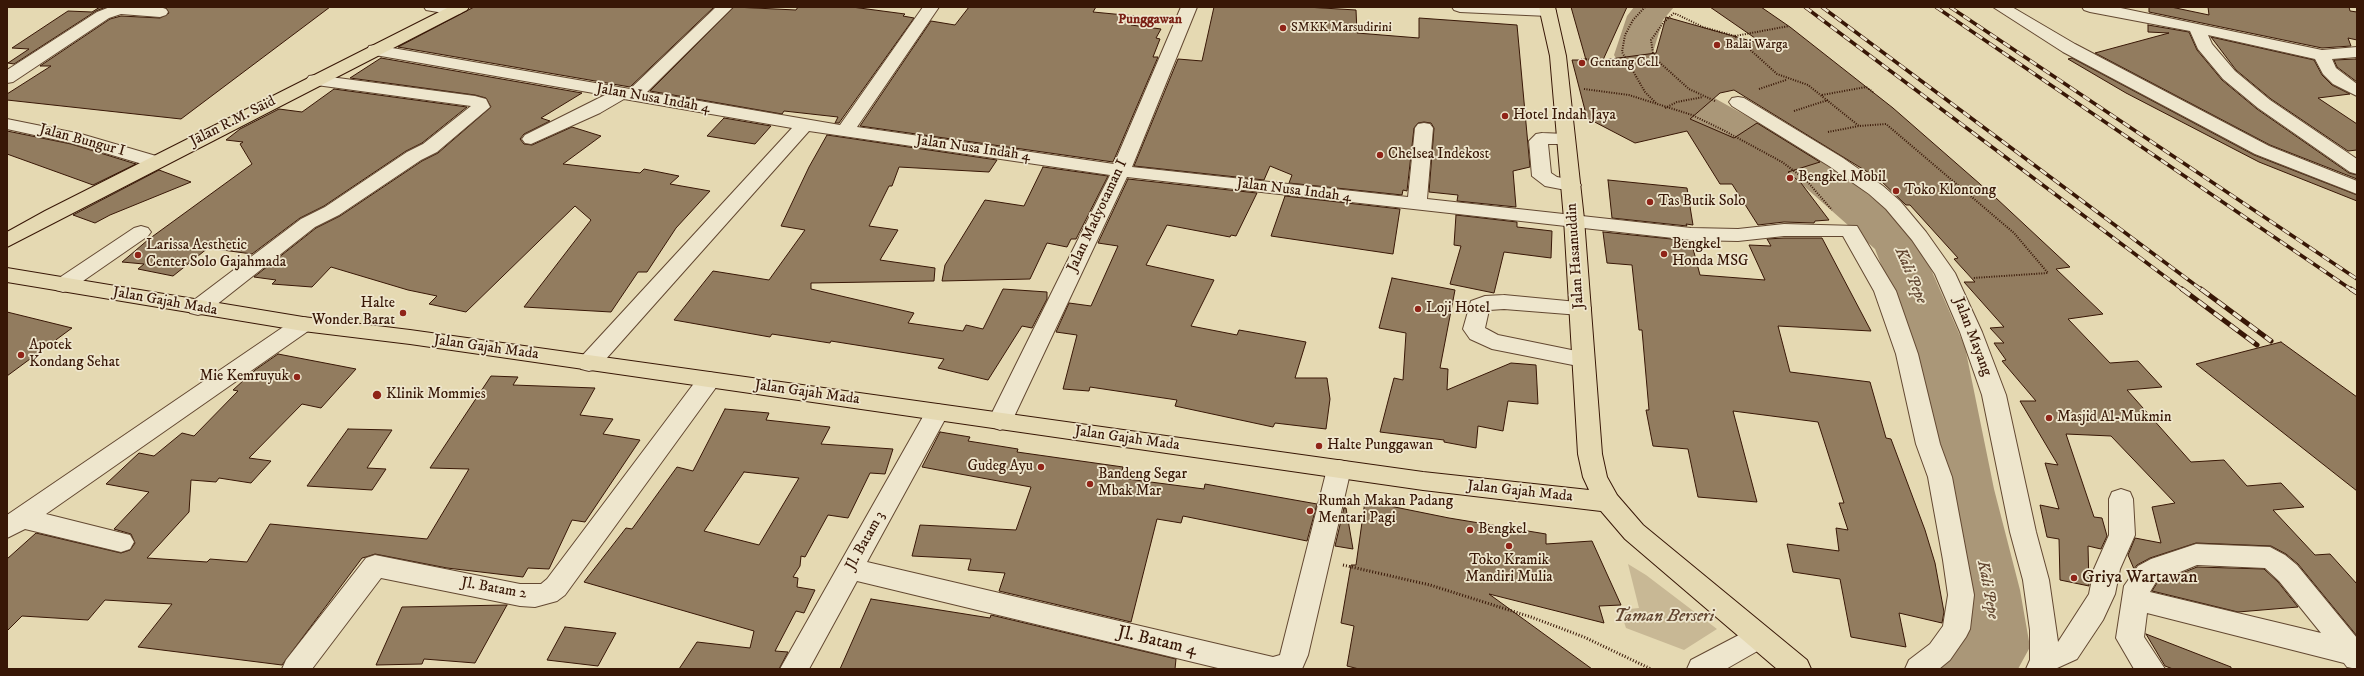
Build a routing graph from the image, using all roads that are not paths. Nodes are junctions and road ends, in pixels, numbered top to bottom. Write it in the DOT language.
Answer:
graph roads {
  1 [pos="432,7"];
  2 [pos="725,7"];
  3 [pos="931,7"];
  4 [pos="1189,7"];
  5 [pos="1460,7"];
  6 [pos="2001,7"];
  7 [pos="2090,7"];
  8 [pos="458,8"];
  9 [pos="1548,9"];
  10 [pos="160,12"];
  11 [pos="2197,28"];
  12 [pos="375,50"];
  13 [pos="2357,52"];
  14 [pos="2322,55"];
  15 [pos="7,78"];
  16 [pos="315,80"];
  17 [pos="2357,91"];
  18 [pos="626,95"];
  19 [pos="1738,102"];
  20 [pos="7,124"];
  21 [pos="805,125"];
  22 [pos="1424,128"];
  23 [pos="845,131"];
  24 [pos="531,139"];
  25 [pos="1566,139"];
  26 [pos="156,162"];
  27 [pos="2357,168"];
  28 [pos="1121,171"];
  29 [pos="1571,185"];
  30 [pos="2357,188"];
  31 [pos="1417,205"];
  32 [pos="1574,219"];
  33 [pos="142,232"];
  34 [pos="7,242"];
  35 [pos="7,275"];
  36 [pos="62,285"];
  37 [pos="198,308"];
  38 [pos="1580,308"];
  39 [pos="303,324"];
  40 [pos="1584,359"];
  41 [pos="589,363"];
  42 [pos="710,380"];
  43 [pos="937,412"];
  44 [pos="1000,421"];
  45 [pos="1339,470"];
  46 [pos="2121,499"];
  47 [pos="1608,502"];
  48 [pos="14,523"];
  49 [pos="121,542"];
  50 [pos="851,569"];
  51 [pos="2134,599"];
  52 [pos="1758,637"];
  53 [pos="2355,655"];
  54 [pos="2042,665"];
  55 [pos="296,669"];
  56 [pos="794,669"];
  57 [pos="1701,669"];
  58 [pos="1797,669"];
  59 [pos="1919,669"];
  60 [pos="2151,669"];
  1 -- 8 [label="street"];
  2 -- 18 [label="street"];
  3 -- 23 [label="street"];
  4 -- 28 [label="street, Jalan Madyotaman I"];
  5 -- 9 [label="street"];
  6 -- 30 [label="street"];
  7 -- 11 [label="street"];
  8 -- 12 [label="main road, Jalan R.M. Said"];
  9 -- 25 [label="main road, Jalan Hasanuddin"];
  10 -- 15 [label="street"];
  11 -- 14 [label="street"];
  11 -- 27 [label="street"];
  12 -- 16 [label="main road, Jalan R.M. Said"];
  12 -- 18 [label="street, Jalan Nusa Indah 4"];
  13 -- 14 [label="street"];
  14 -- 17 [label="street"];
  16 -- 26 [label="main road, Jalan R.M. Said"];
  16 -- 37 [label="street"];
  18 -- 21 [label="street, Jalan Nusa Indah 4"];
  18 -- 24 [label="street"];
  19 -- 54 [label="street, Jalan Mayang"];
  20 -- 26 [label="street, Jalan Bungur I"];
  21 -- 23 [label="street, Jalan Nusa Indah 4"];
  21 -- 41 [label="street"];
  22 -- 31 [label="street"];
  23 -- 28 [label="street, Jalan Nusa Indah 4"];
  25 -- 29 [label="main road, Jalan Hasanuddin"];
  25 -- 29 [label="street"];
  26 -- 34 [label="main road, Jalan R.M. Said"];
  28 -- 31 [label="street, Jalan Nusa Indah 4"];
  28 -- 44 [label="street, Jalan Madyotaman I"];
  29 -- 32 [label="main road, Jalan Hasanuddin"];
  31 -- 32 [label="street, Jalan Nusa Indah 4"];
  32 -- 38 [label="main road, Jalan Hasanuddin"];
  32 -- 59 [label="street, Jalan Nusa Indah 4"];
  33 -- 36 [label="street"];
  35 -- 36 [label="main road, Jalan Gajah Mada"];
  36 -- 37 [label="main road, Jalan Gajah Mada"];
  37 -- 39 [label="main road, Jalan Gajah Mada"];
  38 -- 40 [label="main road, Jalan Hasanuddin"];
  38 -- 40 [label="street"];
  39 -- 41 [label="main road, Jalan Gajah Mada"];
  39 -- 48 [label="street"];
  40 -- 47 [label="main road, Jalan Hasanuddin"];
  41 -- 42 [label="main road, Jalan Gajah Mada"];
  42 -- 43 [label="main road, Jalan Gajah Mada"];
  42 -- 55 [label="street, Jl. Batam 2"];
  43 -- 44 [label="main road, Jalan Gajah Mada"];
  43 -- 50 [label="street, Jl. Batam 3"];
  44 -- 45 [label="main road, Jalan Gajah Mada"];
  45 -- 47 [label="main road, Jalan Gajah Mada"];
  45 -- 50 [label="street, Jl. Batam 4"];
  46 -- 54 [label="street"];
  47 -- 52 [label="main road, Jalan Hasanuddin"];
  48 -- 49 [label="street"];
  50 -- 56 [label="street, Jl. Batam 3"];
  51 -- 53 [label="street"];
  51 -- 53 [label="street"];
  51 -- 60 [label="street"];
  52 -- 57 [label="street"];
  52 -- 58 [label="main road, Jalan Hasanuddin"];
}
